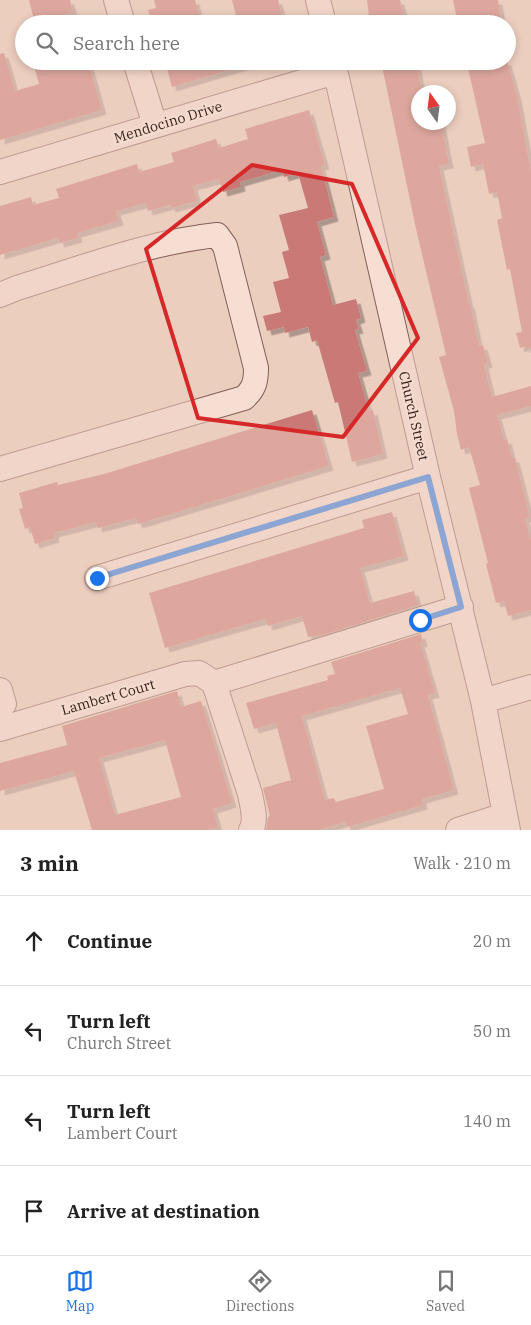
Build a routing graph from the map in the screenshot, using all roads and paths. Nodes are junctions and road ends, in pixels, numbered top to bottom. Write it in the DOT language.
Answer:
graph roads {
  1 [pos="116,0"];
  2 [pos="318,0"];
  3 [pos="121,15"];
  4 [pos="322,15"];
  5 [pos="138,70"];
  6 [pos="325,70"];
  7 [pos="335,70"];
  8 [pos="155,125"];
  9 [pos="0,172"];
  10 [pos="0,296"];
  11 [pos="0,469"];
  12 [pos="428,477"];
  13 [pos="97,578"];
  14 [pos="461,607"];
  15 [pos="214,683"];
  16 [pos="531,687"];
  17 [pos="0,690"];
  18 [pos="483,701"];
  19 [pos="0,705"];
  20 [pos="0,729"];
  21 [pos="507,823"];
  22 [pos="251,830"];
  23 [pos="458,830"];
  1 -- 3 [label="street"];
  2 -- 4 [label="street"];
  5 -- 8 [label="street"];
  6 -- 8 [label="street, Mendocino Drive"];
  7 -- 12 [label="street, Church Street"];
  8 -- 9 [label="street, Mendocino Drive"];
  10 -- 11 [label="street"];
  12 -- 13 [label="street"];
  12 -- 14 [label="street, Church Street"];
  14 -- 15 [label="street"];
  14 -- 18 [label="street, Church Street"];
  15 -- 20 [label="street, Lambert Court"];
  15 -- 22 [label="street"];
  16 -- 18 [label="street"];
  17 -- 19 [label="street"];
  18 -- 21 [label="street, Church Street"];
  21 -- 23 [label="street"];
}
